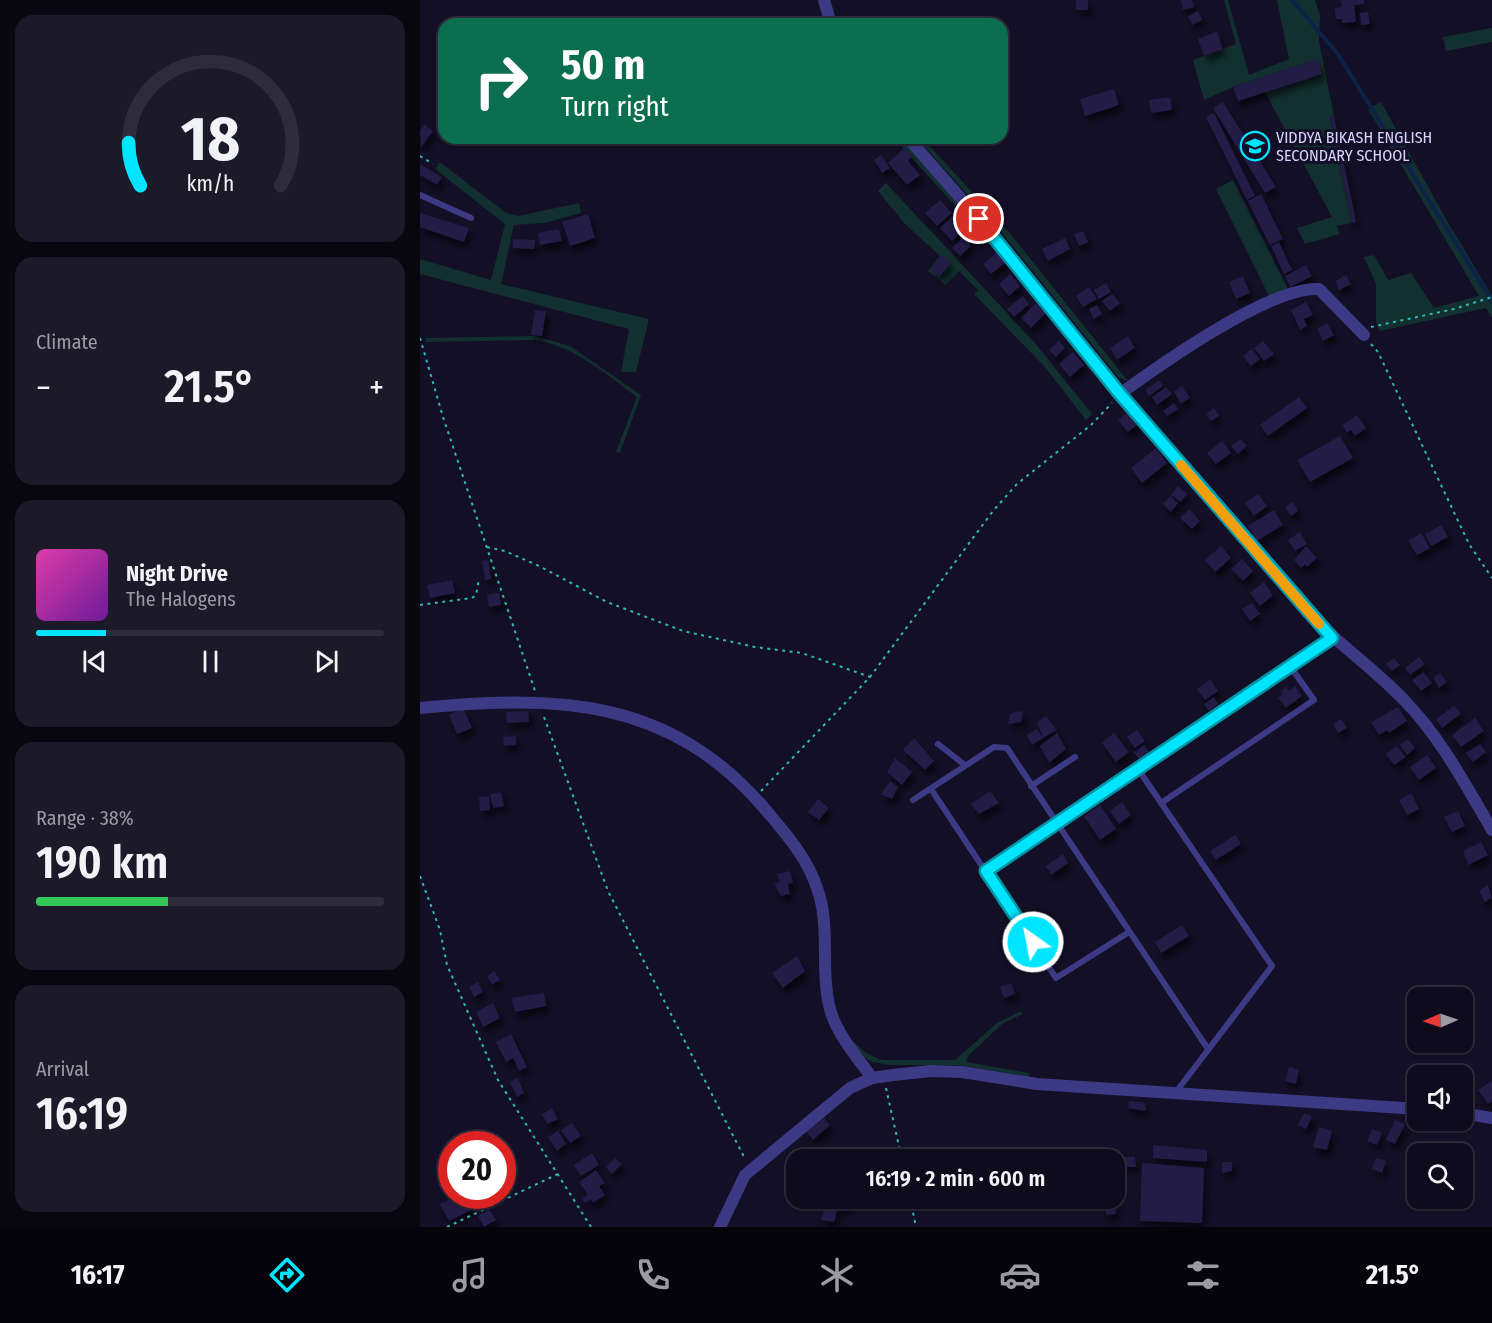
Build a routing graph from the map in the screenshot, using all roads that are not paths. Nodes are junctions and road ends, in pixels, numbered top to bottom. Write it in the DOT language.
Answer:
graph roads {
  1 [pos="824,0"];
  2 [pos="829,18"];
  3 [pos="913,144"];
  4 [pos="420,195"];
  5 [pos="471,218"];
  6 [pos="1362,333"];
  7 [pos="1120,394"];
  8 [pos="1332,638"];
  9 [pos="1290,666"];
  10 [pos="420,708"];
  11 [pos="938,744"];
  12 [pos="1075,756"];
  13 [pos="964,765"];
  14 [pos="1138,769"];
  15 [pos="1031,786"];
  16 [pos="931,789"];
  17 [pos="913,800"];
  18 [pos="1161,803"];
  19 [pos="1057,823"];
  20 [pos="1492,830"];
  21 [pos="986,871"];
  22 [pos="1129,932"];
  23 [pos="1208,1049"];
  24 [pos="872,1078"];
  25 [pos="1176,1092"];
  26 [pos="1407,1108"];
  27 [pos="1473,1115"];
  28 [pos="1492,1118"];
  29 [pos="720,1227"];
  1 -- 2 [label="street"];
  3 -- 7 [label="street"];
  4 -- 5 [label="lane"];
  6 -- 7 [label="street"];
  7 -- 8 [label="street"];
  8 -- 9 [label="lane"];
  8 -- 20 [label="street"];
  9 -- 14 [label="lane"];
  9 -- 18 [label="lane"];
  10 -- 24 [label="street"];
  11 -- 13 [label="lane"];
  12 -- 15 [label="lane"];
  13 -- 15 [label="lane"];
  13 -- 16 [label="lane"];
  14 -- 18 [label="lane"];
  14 -- 19 [label="lane"];
  15 -- 19 [label="lane"];
  16 -- 17 [label="lane"];
  16 -- 21 [label="lane"];
  18 -- 23 [label="lane"];
  19 -- 21 [label="lane"];
  19 -- 22 [label="lane"];
  21 -- 22 [label="lane"];
  22 -- 23 [label="lane"];
  23 -- 25 [label="lane"];
  24 -- 25 [label="street"];
  24 -- 29 [label="street"];
  25 -- 26 [label="street"];
  27 -- 28 [label="street"];
}
